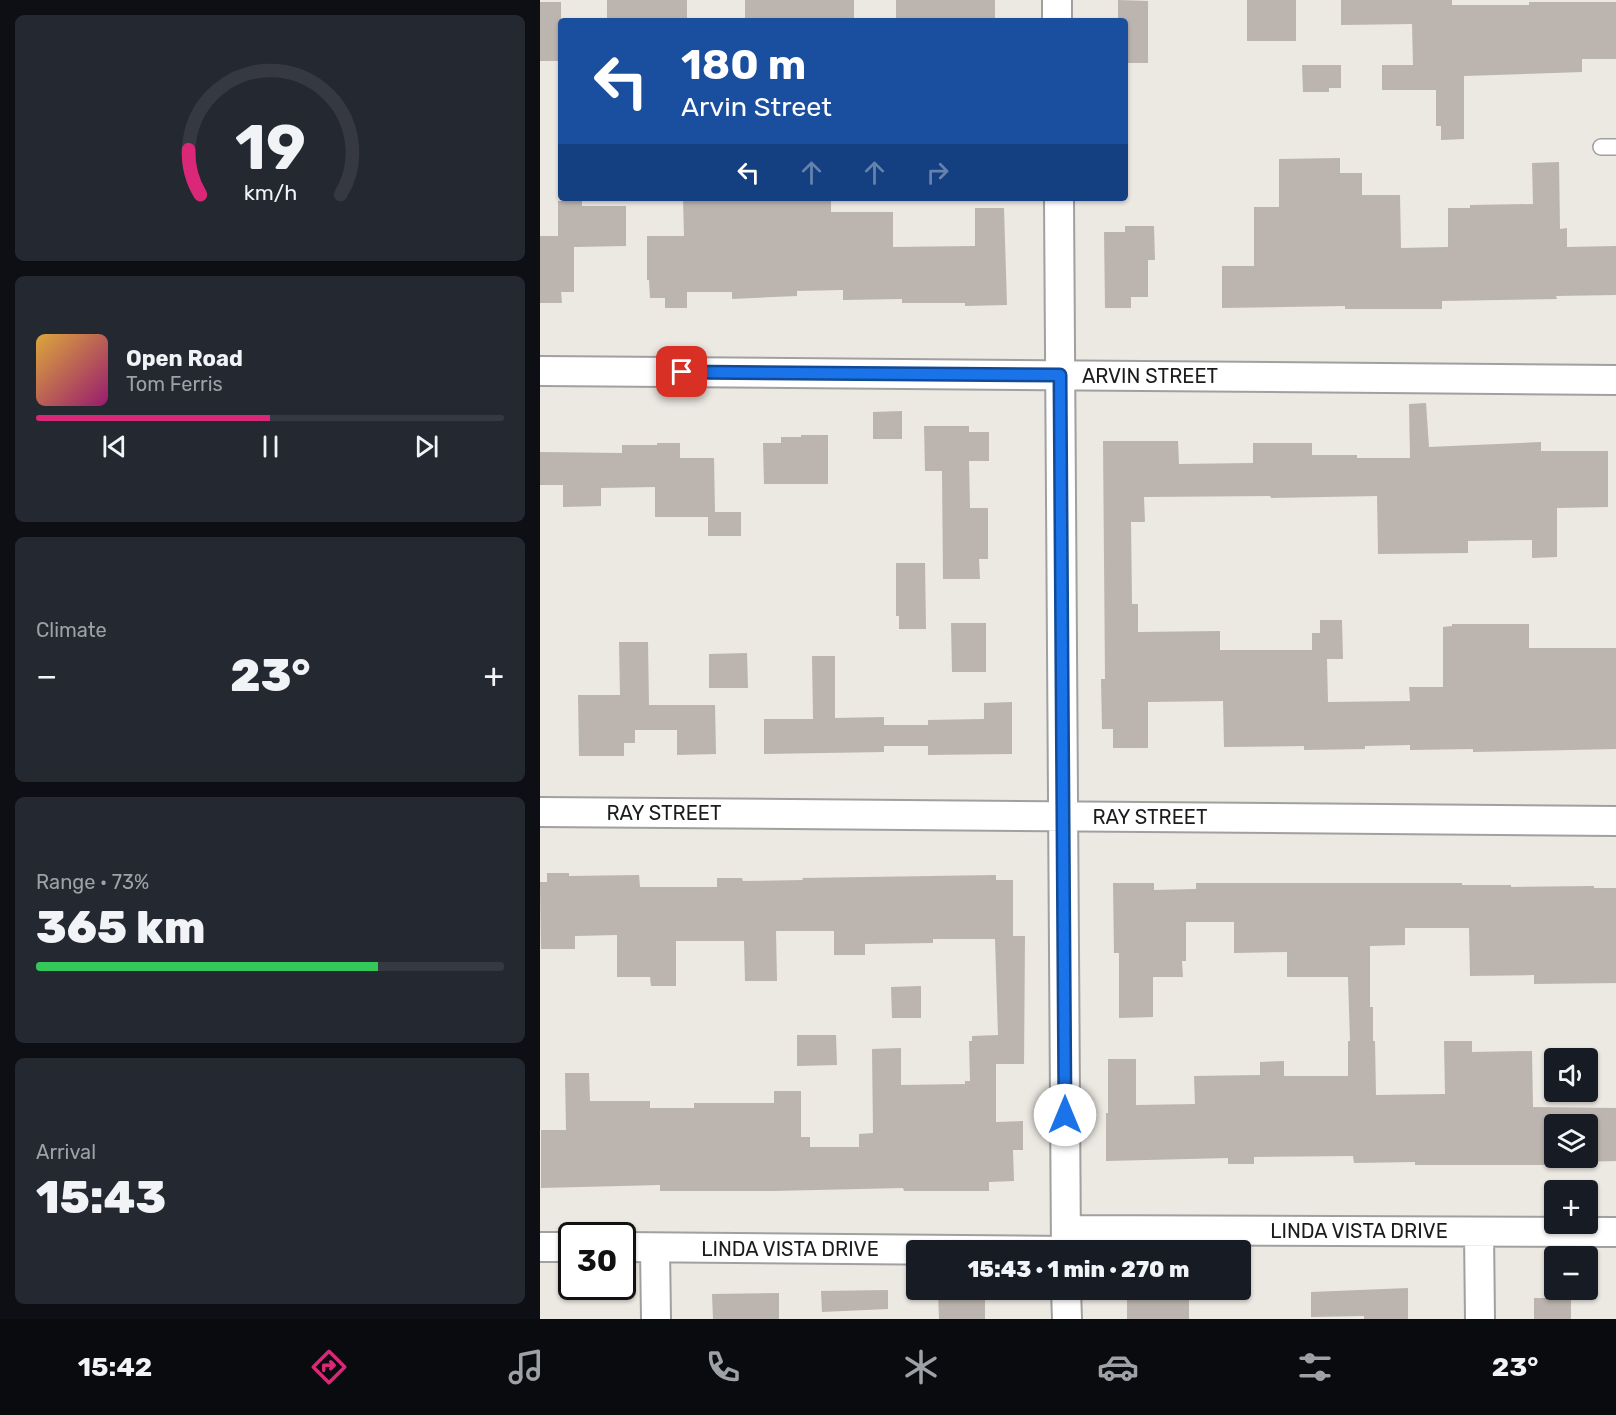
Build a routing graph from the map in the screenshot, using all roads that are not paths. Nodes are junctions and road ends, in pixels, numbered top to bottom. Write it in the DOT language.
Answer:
graph roads {
  1 [pos="1057,0"];
  2 [pos="1058,18"];
  3 [pos="1059,201"];
  4 [pos="540,371"];
  5 [pos="1060,375"];
  6 [pos="1616,380"];
  7 [pos="540,812"];
  8 [pos="1063,816"];
  9 [pos="1616,821"];
  10 [pos="1479,1232"];
  11 [pos="1616,1233"];
  12 [pos="1066,1240"];
  13 [pos="1204,1240"];
  14 [pos="906,1246"];
  15 [pos="540,1247"];
  16 [pos="558,1247"];
  17 [pos="636,1247"];
  18 [pos="655,1248"];
  19 [pos="1066,1300"];
  20 [pos="656,1319"];
  21 [pos="1066,1319"];
  22 [pos="1480,1319"];
  1 -- 2 [label="street"];
  3 -- 5 [label="street"];
  4 -- 5 [label="street, ARVIN STREET"];
  5 -- 6 [label="street, ARVIN STREET"];
  5 -- 8 [label="street"];
  7 -- 8 [label="street, RAY STREET"];
  8 -- 9 [label="street, RAY STREET"];
  8 -- 12 [label="street"];
  10 -- 11 [label="street, LINDA VISTA DRIVE"];
  10 -- 13 [label="street, LINDA VISTA DRIVE"];
  10 -- 22 [label="street"];
  14 -- 18 [label="street, LINDA VISTA DRIVE"];
  15 -- 16 [label="street"];
  17 -- 18 [label="street, LINDA VISTA DRIVE"];
  18 -- 20 [label="street"];
  19 -- 21 [label="street"];
}
